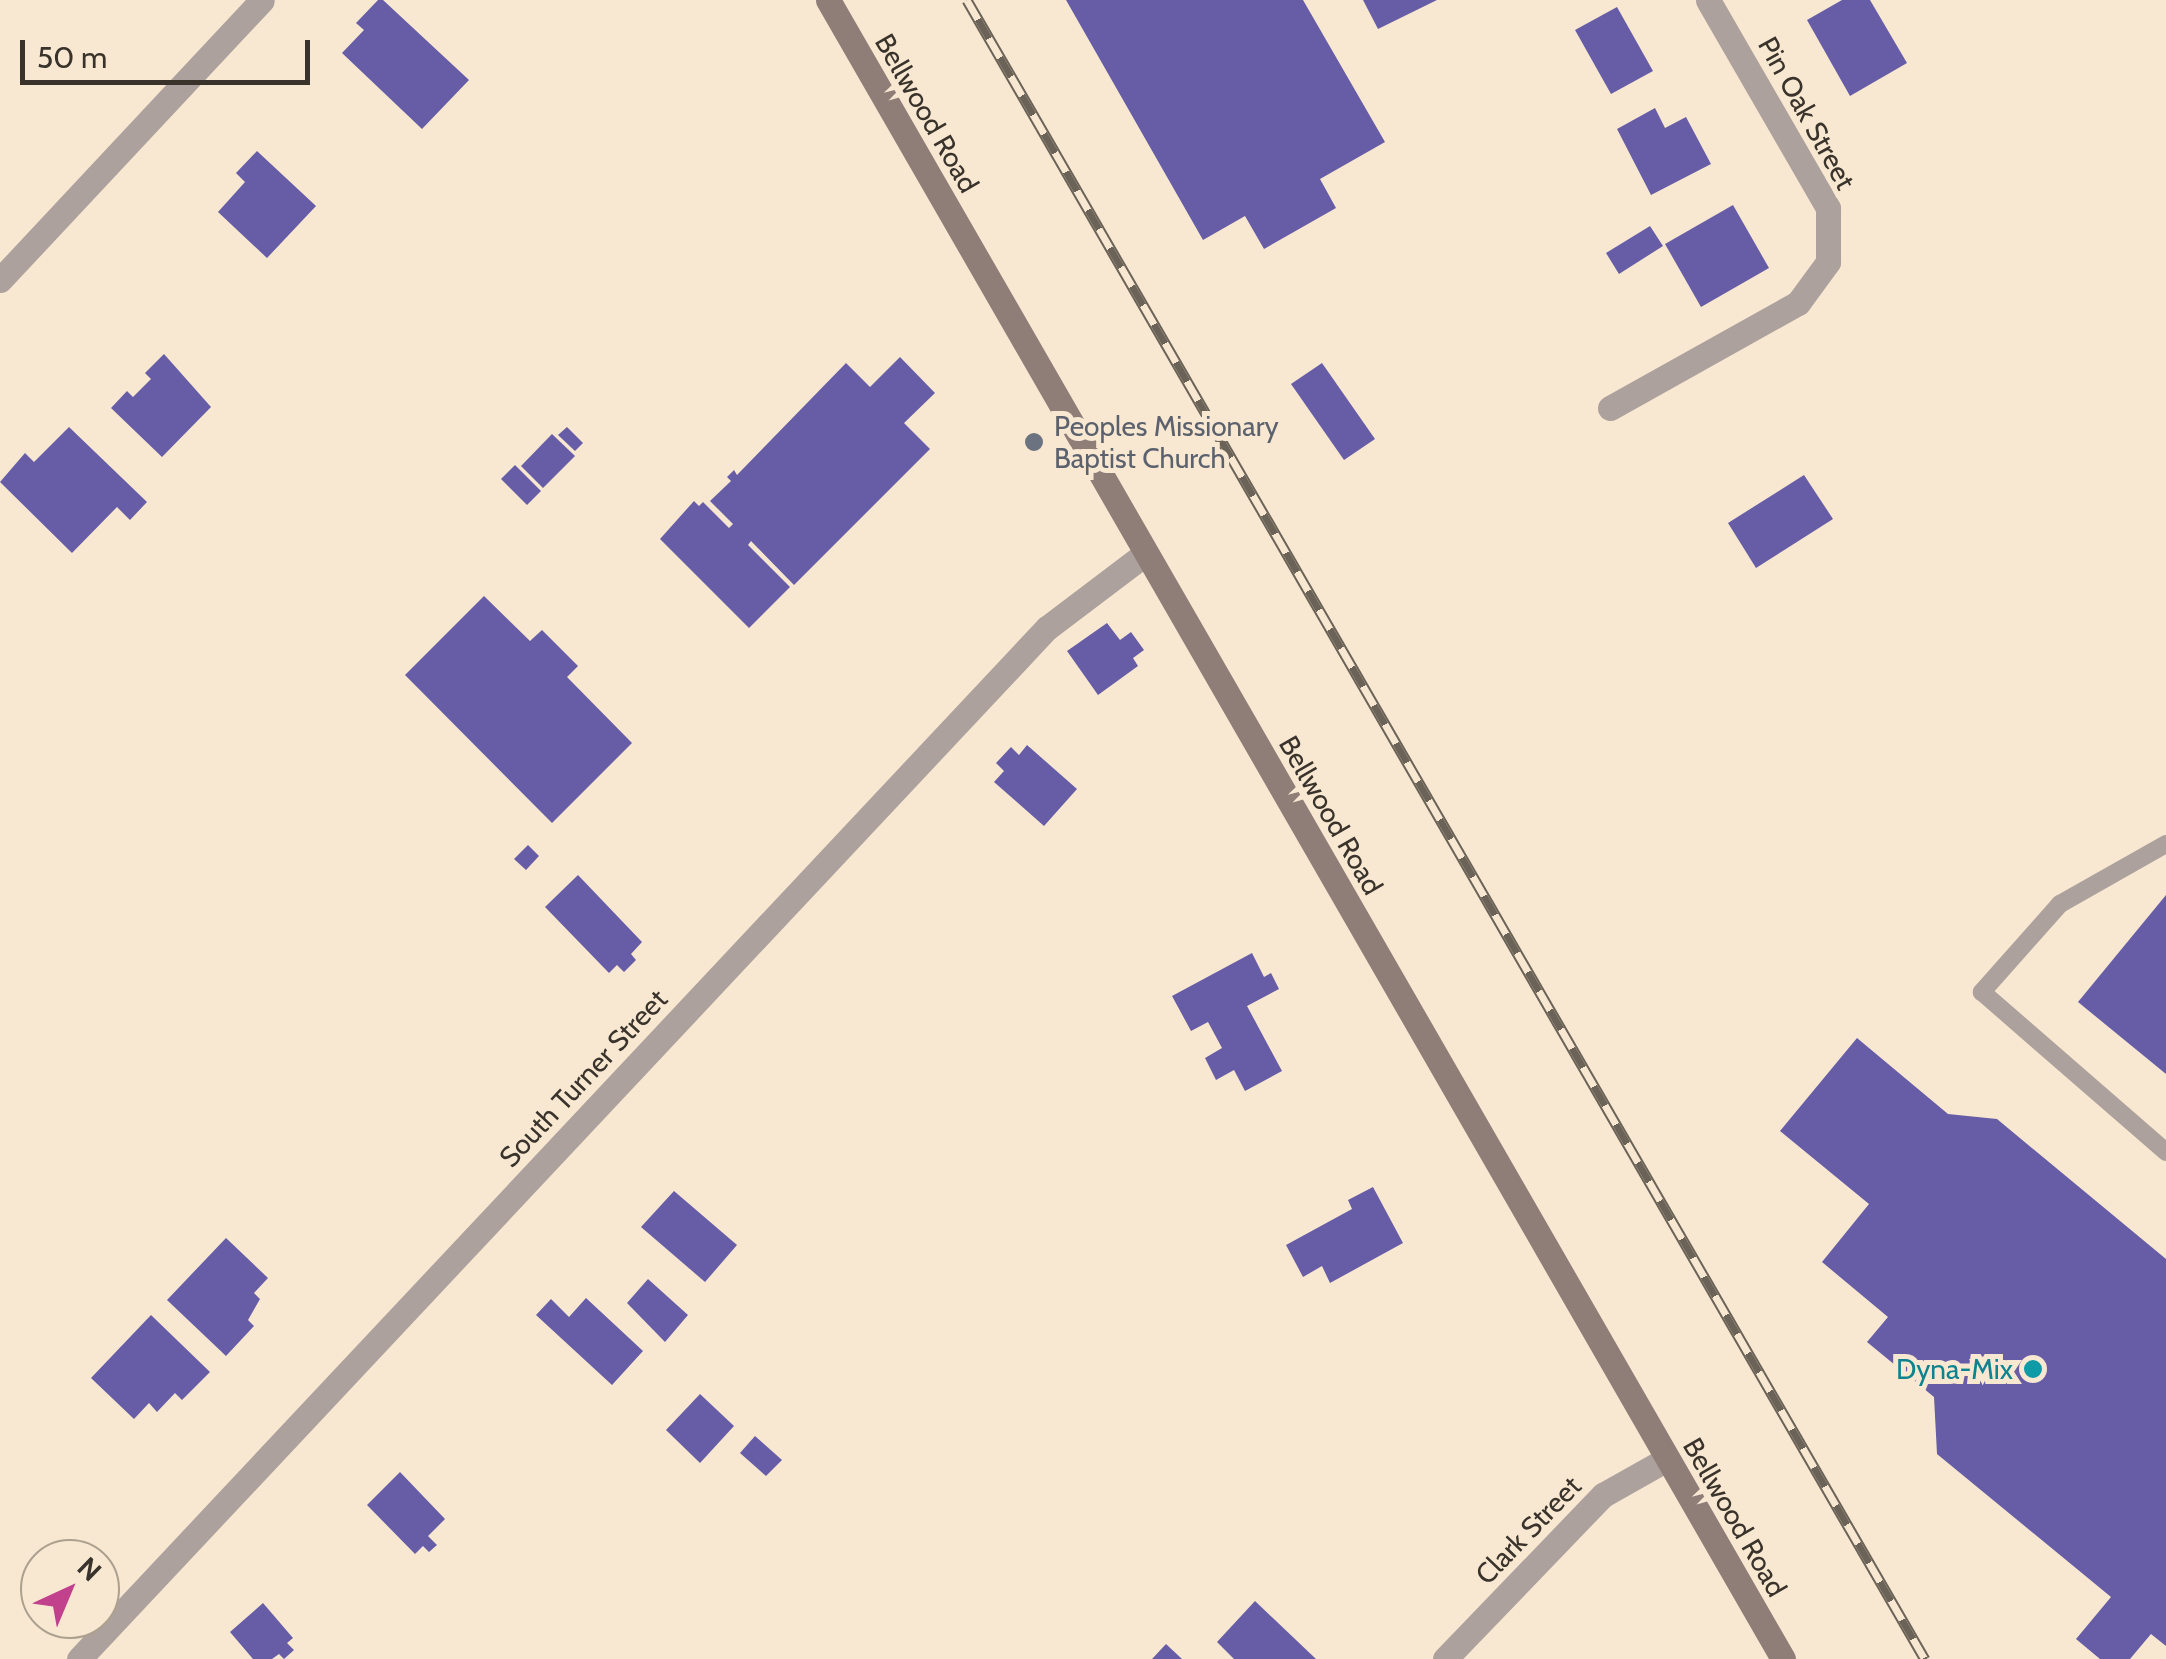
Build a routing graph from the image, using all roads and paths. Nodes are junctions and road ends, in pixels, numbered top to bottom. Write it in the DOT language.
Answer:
graph roads {
  1 [pos="262,0"];
  2 [pos="828,0"];
  3 [pos="1708,0"];
  4 [pos="0,280"];
  5 [pos="1610,408"];
  6 [pos="1145,554"];
  7 [pos="2166,844"];
  8 [pos="2166,1152"];
  9 [pos="1667,1459"];
  10 [pos="79,1659"];
  11 [pos="1445,1659"];
  12 [pos="1783,1659"];
  1 -- 4 [label="street"];
  2 -- 6 [label="street, Bellwood Road"];
  3 -- 5 [label="street, Pin Oak Street"];
  6 -- 9 [label="street, Bellwood Road"];
  6 -- 10 [label="street, South Turner Street"];
  7 -- 8 [label="lane"];
  9 -- 11 [label="street, Clark Street"];
  9 -- 12 [label="street, Bellwood Road"];
}
